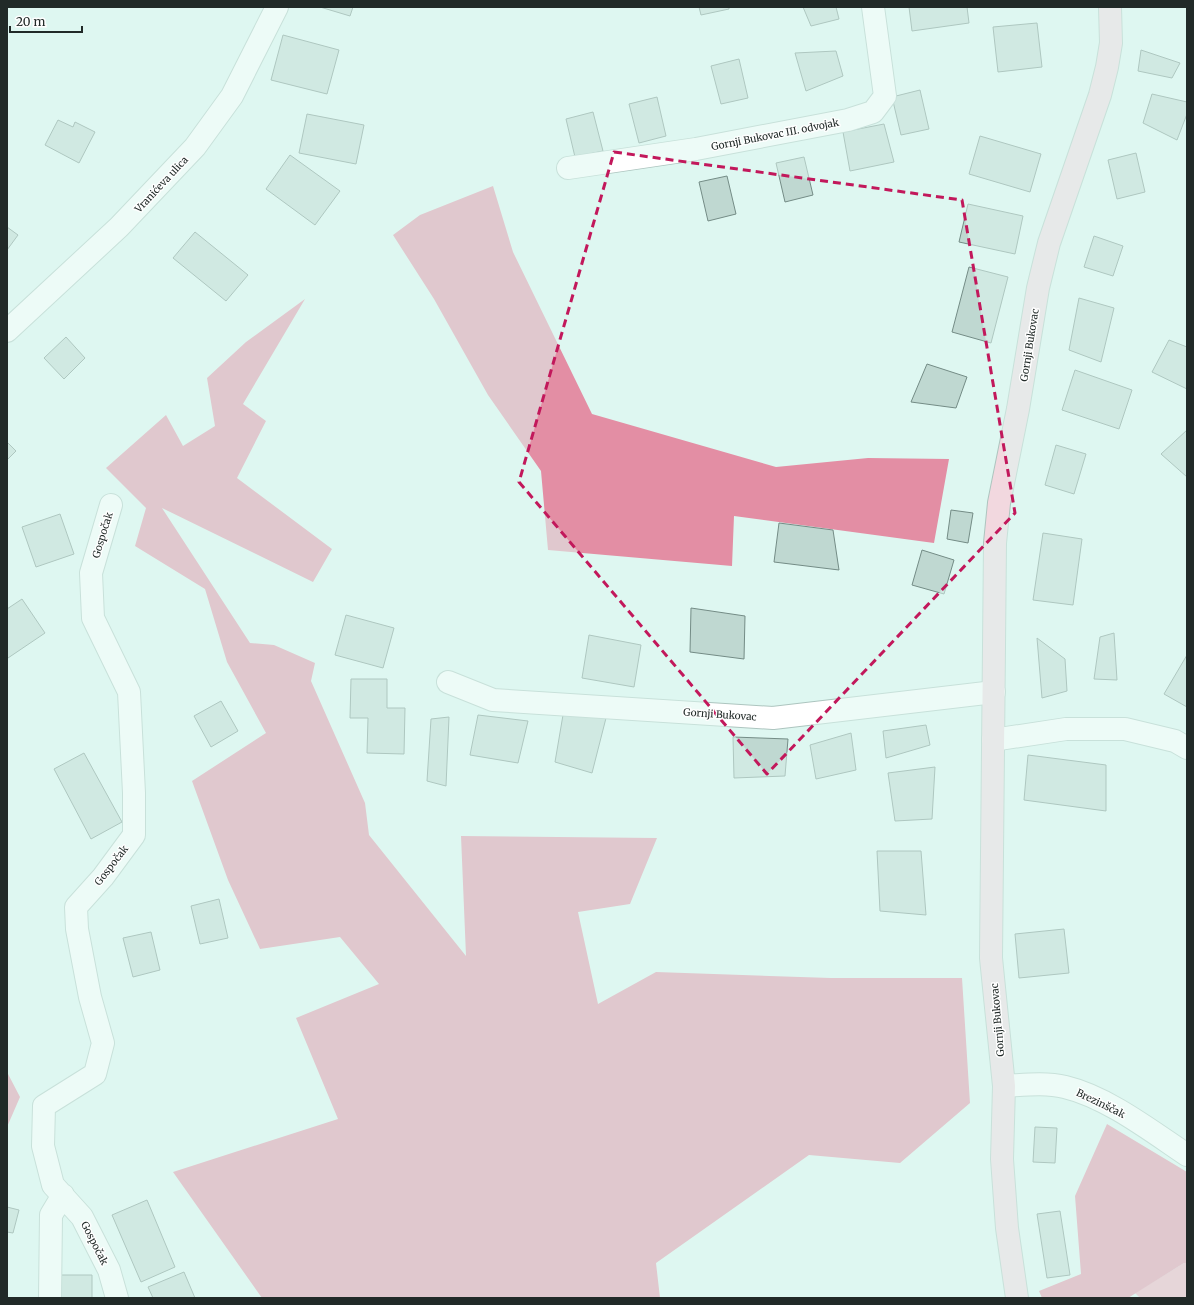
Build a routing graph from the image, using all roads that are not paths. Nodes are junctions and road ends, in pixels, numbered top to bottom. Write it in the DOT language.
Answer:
graph roads {
  1 [pos="277,7"];
  2 [pos="873,7"];
  3 [pos="1110,7"];
  4 [pos="568,168"];
  5 [pos="7,331"];
  6 [pos="111,505"];
  7 [pos="448,682"];
  8 [pos="994,692"];
  9 [pos="994,740"];
  10 [pos="1187,748"];
  11 [pos="1004,1086"];
  12 [pos="1187,1156"];
  13 [pos="62,1195"];
  14 [pos="50,1298"];
  15 [pos="116,1298"];
  16 [pos="1017,1298"];
  1 -- 5 [label="street, Vranićeva ulica"];
  2 -- 4 [label="street, Gornji Bukovac III. odvojak"];
  3 -- 8 [label="street, Gornji Bukovac"];
  6 -- 13 [label="street, Gospočak"];
  7 -- 8 [label="street, Gornji Bukovac"];
  8 -- 9 [label="street, Gornji Bukovac"];
  9 -- 10 [label="street"];
  9 -- 11 [label="street, Gornji Bukovac"];
  11 -- 12 [label="street, Brezinščak"];
  11 -- 16 [label="street, Gornji Bukovac"];
  13 -- 14 [label="street"];
  13 -- 15 [label="street, Gospočak"];
}
